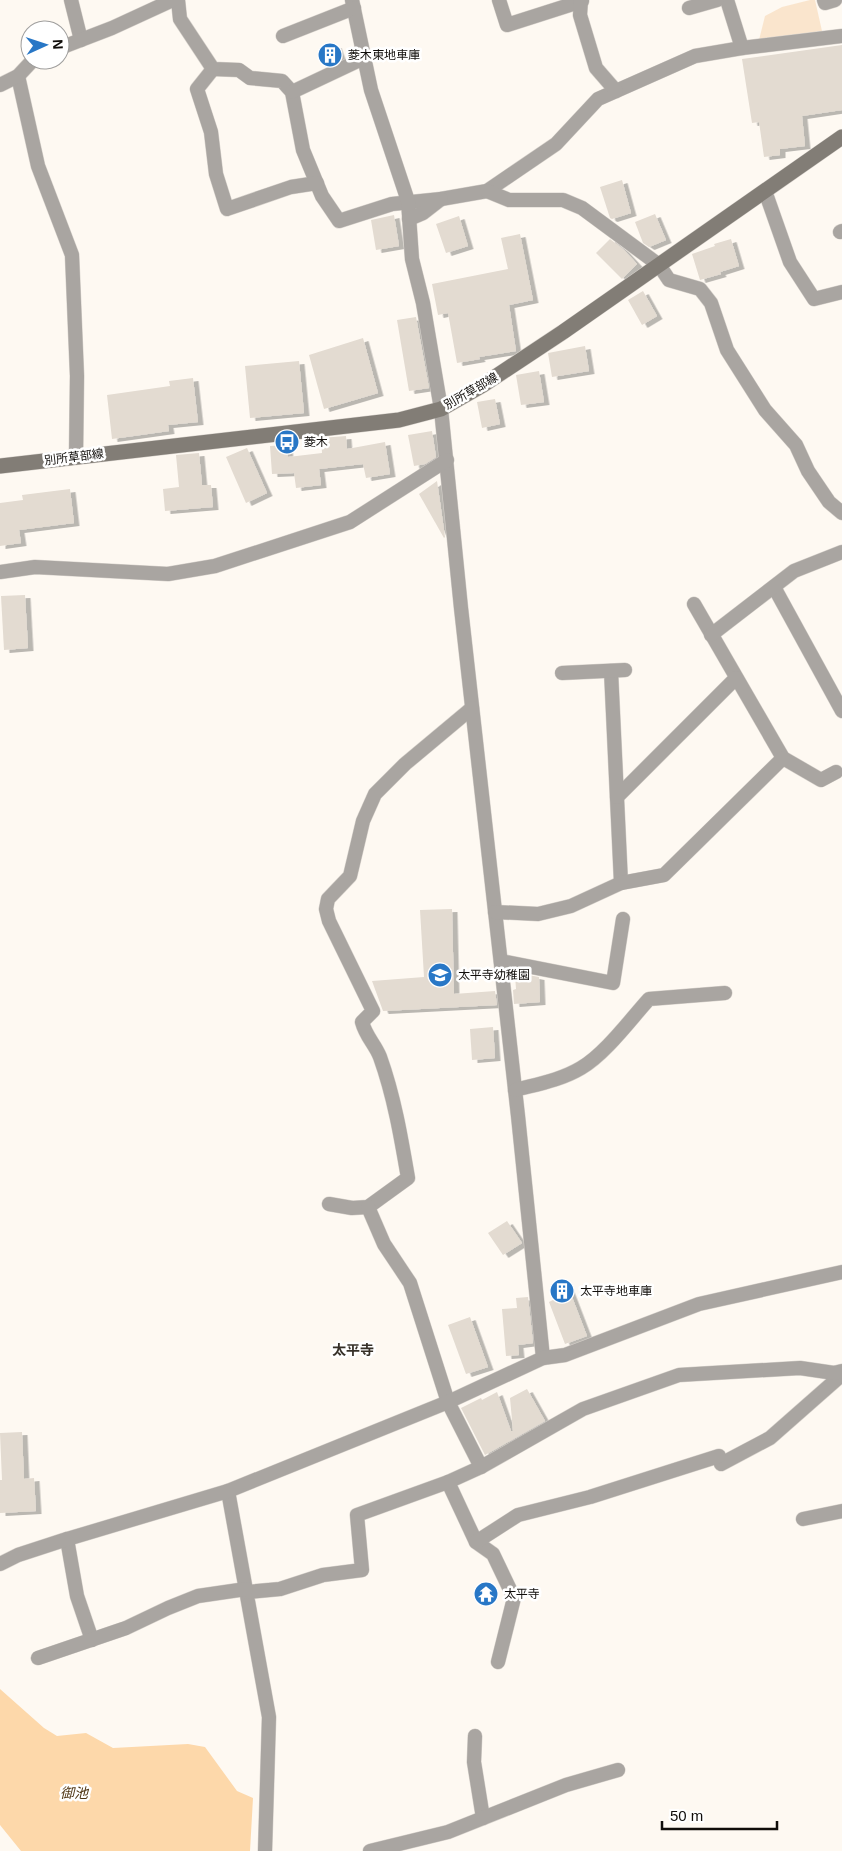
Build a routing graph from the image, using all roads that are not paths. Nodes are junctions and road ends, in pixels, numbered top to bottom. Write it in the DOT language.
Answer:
graph roads {
  1 [pos="71,0"];
  2 [pos="173,0"];
  3 [pos="178,0"];
  4 [pos="499,0"];
  5 [pos="717,0"];
  6 [pos="727,0"];
  7 [pos="824,0"];
  8 [pos="835,0"];
  9 [pos="582,1"];
  10 [pos="353,4"];
  11 [pos="689,8"];
  12 [pos="283,36"];
  13 [pos="842,36"];
  14 [pos="81,40"];
  15 [pos="70,44"];
  16 [pos="742,48"];
  17 [pos="364,58"];
  18 [pos="213,69"];
  19 [pos="24,70"];
  20 [pos="18,76"];
  21 [pos="0,85"];
  22 [pos="616,91"];
  23 [pos="292,92"];
  24 [pos="842,137"];
  25 [pos="317,183"];
  26 [pos="487,191"];
  27 [pos="765,191"];
  28 [pos="441,199"];
  29 [pos="408,201"];
  30 [pos="409,219"];
  31 [pos="659,265"];
  32 [pos="842,292"];
  33 [pos="441,409"];
  34 [pos="76,457"];
  35 [pos="447,460"];
  36 [pos="0,466"];
  37 [pos="842,513"];
  38 [pos="842,552"];
  39 [pos="0,572"];
  40 [pos="774,586"];
  41 [pos="694,604"];
  42 [pos="711,636"];
  43 [pos="562,673"];
  44 [pos="736,678"];
  45 [pos="837,691"];
  46 [pos="472,708"];
  47 [pos="842,710"];
  48 [pos="783,758"];
  49 [pos="836,772"];
  50 [pos="617,797"];
  51 [pos="621,883"];
  52 [pos="495,912"];
  53 [pos="623,919"];
  54 [pos="501,961"];
  55 [pos="726,993"];
  56 [pos="515,1090"];
  57 [pos="329,1204"];
  58 [pos="368,1207"];
  59 [pos="842,1272"];
  60 [pos="543,1358"];
  61 [pos="839,1378"];
  62 [pos="448,1402"];
  63 [pos="481,1466"];
  64 [pos="448,1482"];
  65 [pos="228,1491"];
  66 [pos="842,1511"];
  67 [pos="803,1518"];
  68 [pos="67,1539"];
  69 [pos="476,1542"];
  70 [pos="0,1564"];
  71 [pos="247,1590"];
  72 [pos="92,1640"];
  73 [pos="38,1658"];
  74 [pos="498,1662"];
  75 [pos="475,1736"];
  76 [pos="618,1770"];
  77 [pos="484,1818"];
  78 [pos="265,1851"];
  79 [pos="370,1851"];
  1 -- 14 [label="street"];
  2 -- 14 [label="street"];
  3 -- 18 [label="street"];
  4 -- 9 [label="street"];
  5 -- 11 [label="street"];
  6 -- 16 [label="street"];
  7 -- 8 [label="street"];
  9 -- 22 [label="street"];
  10 -- 12 [label="street"];
  10 -- 17 [label="street"];
  13 -- 16 [label="street"];
  14 -- 15 [label="street"];
  16 -- 22 [label="street"];
  17 -- 23 [label="street"];
  17 -- 29 [label="street"];
  18 -- 23 [label="street"];
  18 -- 25 [label="street"];
  19 -- 20 [label="street"];
  20 -- 21 [label="street"];
  20 -- 34 [label="street"];
  22 -- 26 [label="street"];
  23 -- 25 [label="street"];
  24 -- 27 [label="main road, 別所草部線"];
  25 -- 29 [label="street"];
  26 -- 28 [label="street"];
  26 -- 31 [label="street"];
  27 -- 31 [label="main road, 別所草部線"];
  27 -- 32 [label="street"];
  28 -- 29 [label="street"];
  28 -- 30 [label="street"];
  29 -- 30 [label="street"];
  30 -- 33 [label="street"];
  31 -- 33 [label="main road, 別所草部線"];
  31 -- 37 [label="street"];
  33 -- 34 [label="main road, 別所草部線"];
  33 -- 35 [label="street"];
  34 -- 36 [label="main road, 別所草部線"];
  35 -- 39 [label="street"];
  35 -- 46 [label="street"];
  38 -- 40 [label="street"];
  40 -- 42 [label="street"];
  40 -- 45 [label="street"];
  41 -- 42 [label="street"];
  42 -- 44 [label="street"];
  43 -- 50 [label="street"];
  44 -- 48 [label="street"];
  44 -- 50 [label="street"];
  45 -- 47 [label="street"];
  46 -- 52 [label="street"];
  46 -- 58 [label="street"];
  48 -- 49 [label="street"];
  48 -- 51 [label="street"];
  50 -- 51 [label="street"];
  51 -- 52 [label="street"];
  52 -- 54 [label="street"];
  53 -- 54 [label="street"];
  54 -- 56 [label="street"];
  55 -- 56 [label="street"];
  56 -- 60 [label="street"];
  57 -- 58 [label="street"];
  58 -- 62 [label="street"];
  59 -- 60 [label="street"];
  60 -- 62 [label="street"];
  61 -- 63 [label="street"];
  61 -- 69 [label="street"];
  62 -- 63 [label="street"];
  62 -- 65 [label="street"];
  63 -- 64 [label="street"];
  64 -- 69 [label="street"];
  64 -- 71 [label="street"];
  65 -- 68 [label="street"];
  65 -- 71 [label="street"];
  66 -- 67 [label="street"];
  68 -- 70 [label="street"];
  68 -- 72 [label="street"];
  69 -- 74 [label="street"];
  71 -- 72 [label="street"];
  71 -- 78 [label="street"];
  72 -- 73 [label="street"];
  75 -- 77 [label="street"];
  76 -- 77 [label="street"];
  77 -- 79 [label="street"];
}
